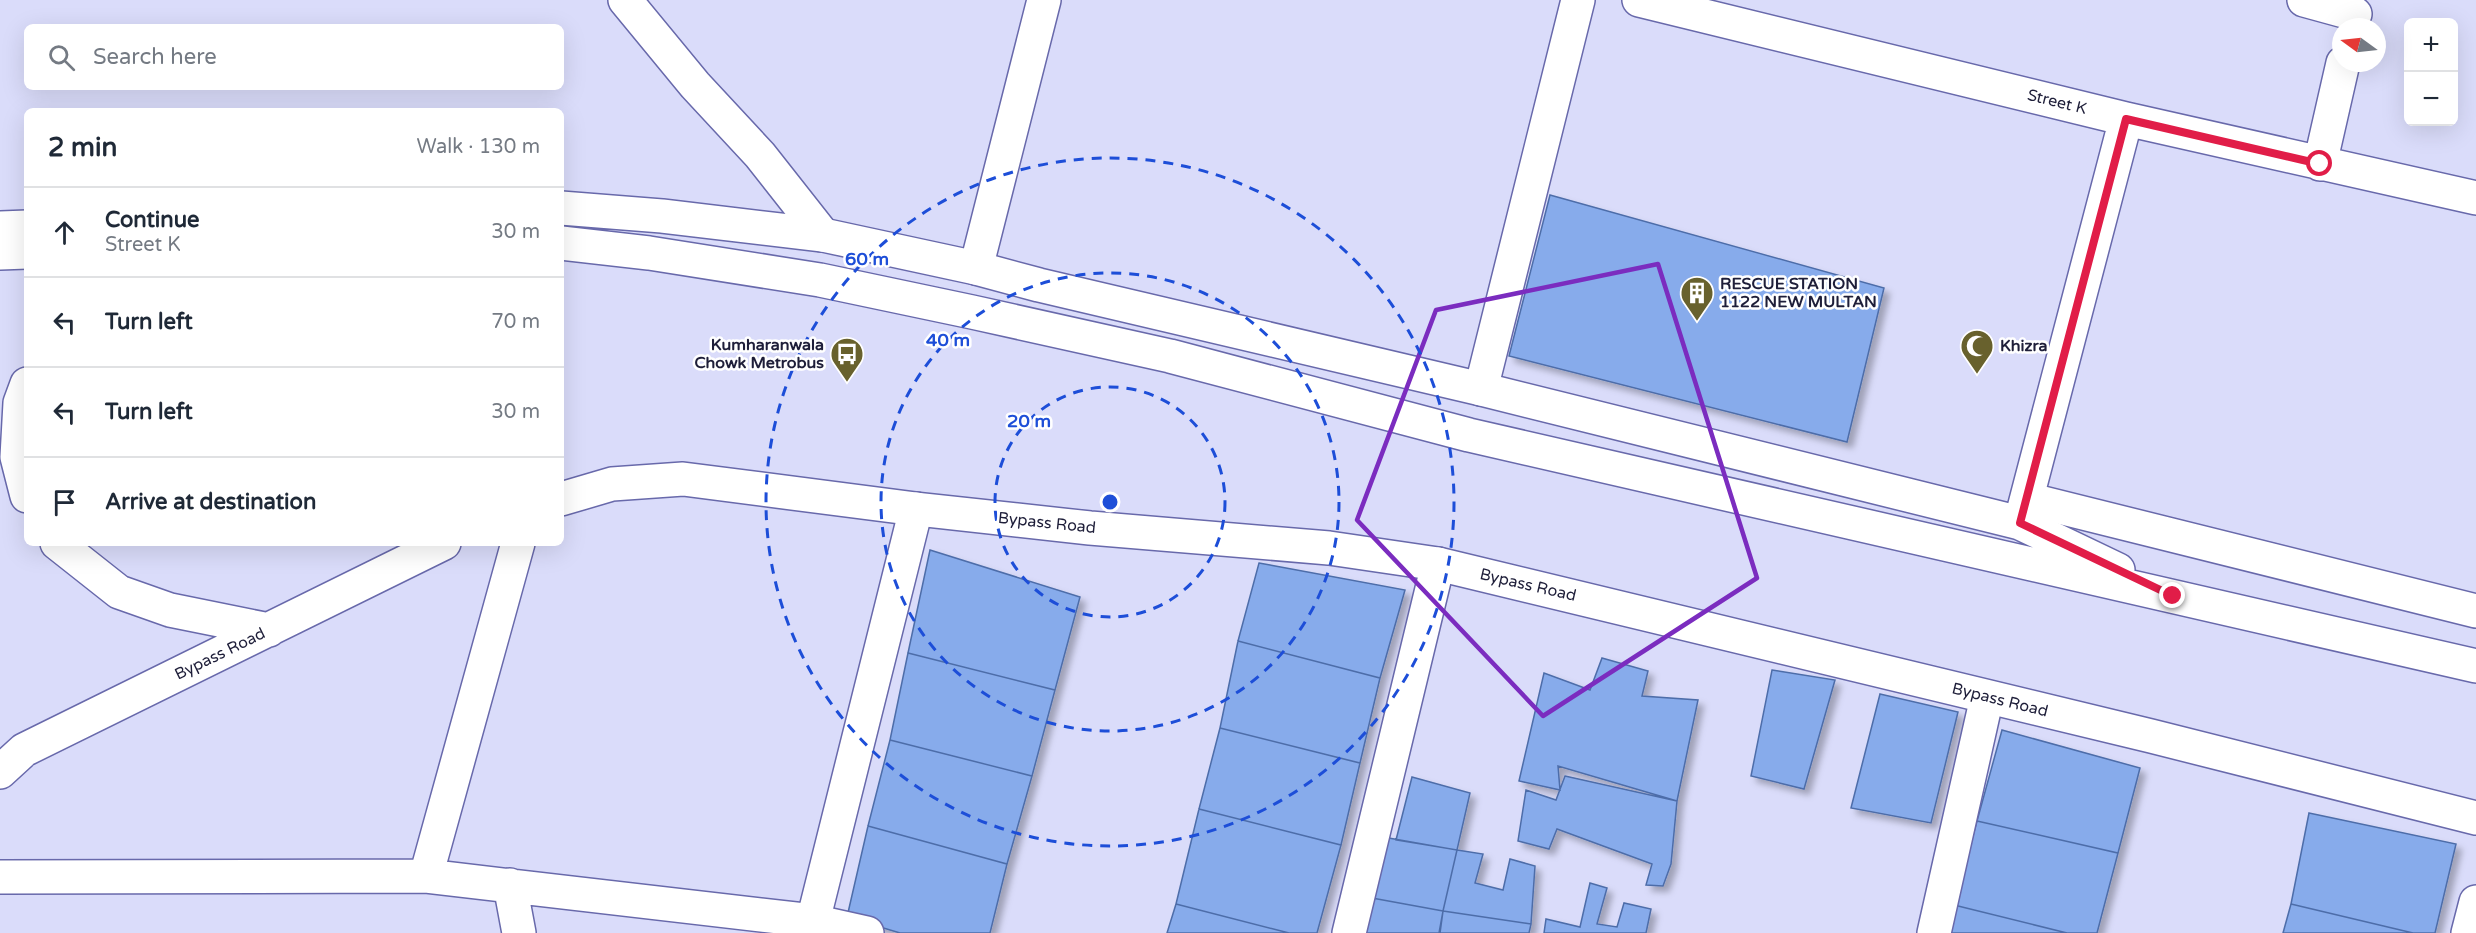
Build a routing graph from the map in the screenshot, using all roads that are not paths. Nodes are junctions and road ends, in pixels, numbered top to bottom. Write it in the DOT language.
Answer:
graph roads {
  1 [pos="625,0"];
  2 [pos="1044,0"];
  3 [pos="1578,0"];
  4 [pos="1639,0"];
  5 [pos="2304,0"];
  6 [pos="2355,14"];
  7 [pos="2341,72"];
  8 [pos="2126,119"];
  9 [pos="2320,164"];
  10 [pos="2476,198"];
  11 [pos="564,208"];
  12 [pos="24,227"];
  13 [pos="0,228"];
  14 [pos="823,236"];
  15 [pos="564,243"];
  16 [pos="24,252"];
  17 [pos="0,253"];
  18 [pos="976,268"];
  19 [pos="1481,389"];
  20 [pos="24,392"];
  21 [pos="24,484"];
  22 [pos="564,498"];
  23 [pos="916,509"];
  24 [pos="2024,511"];
  25 [pos="61,546"];
  26 [pos="438,546"];
  27 [pos="517,546"];
  28 [pos="1438,564"];
  29 [pos="2173,596"];
  30 [pos="2476,611"];
  31 [pos="269,630"];
  32 [pos="2476,666"];
  33 [pos="1987,697"];
  34 [pos="0,772"];
  35 [pos="2476,818"];
  36 [pos="426,876"];
  37 [pos="0,877"];
  38 [pos="510,885"];
  39 [pos="2476,902"];
  40 [pos="813,921"];
  41 [pos="519,933"];
  42 [pos="867,933"];
  43 [pos="1349,933"];
  44 [pos="1934,933"];
  45 [pos="2468,933"];
  1 -- 14 [label="main road"];
  2 -- 18 [label="main road"];
  3 -- 19 [label="main road"];
  4 -- 8 [label="main road, Street K"];
  5 -- 6 [label="main road"];
  7 -- 9 [label="main road"];
  8 -- 9 [label="main road, Street K"];
  8 -- 24 [label="main road"];
  9 -- 10 [label="main road, Street K"];
  11 -- 14 [label="main road"];
  12 -- 13 [label="main road"];
  14 -- 18 [label="main road"];
  15 -- 29 [label="main road"];
  16 -- 17 [label="main road"];
  18 -- 19 [label="main road"];
  19 -- 24 [label="main road"];
  20 -- 21 [label="main road"];
  22 -- 23 [label="main road, Bypass Road"];
  23 -- 28 [label="main road, Bypass Road"];
  23 -- 40 [label="main road"];
  24 -- 29 [label="main road"];
  24 -- 30 [label="main road"];
  25 -- 31 [label="main road"];
  26 -- 31 [label="main road, Bypass Road"];
  27 -- 36 [label="main road"];
  28 -- 33 [label="main road, Bypass Road"];
  28 -- 43 [label="main road"];
  29 -- 32 [label="main road"];
  31 -- 34 [label="main road, Bypass Road"];
  33 -- 35 [label="main road, Bypass Road"];
  33 -- 44 [label="main road"];
  36 -- 37 [label="main road"];
  36 -- 38 [label="main road"];
  38 -- 40 [label="main road"];
  38 -- 41 [label="main road"];
  39 -- 45 [label="main road"];
  40 -- 42 [label="main road"];
}
